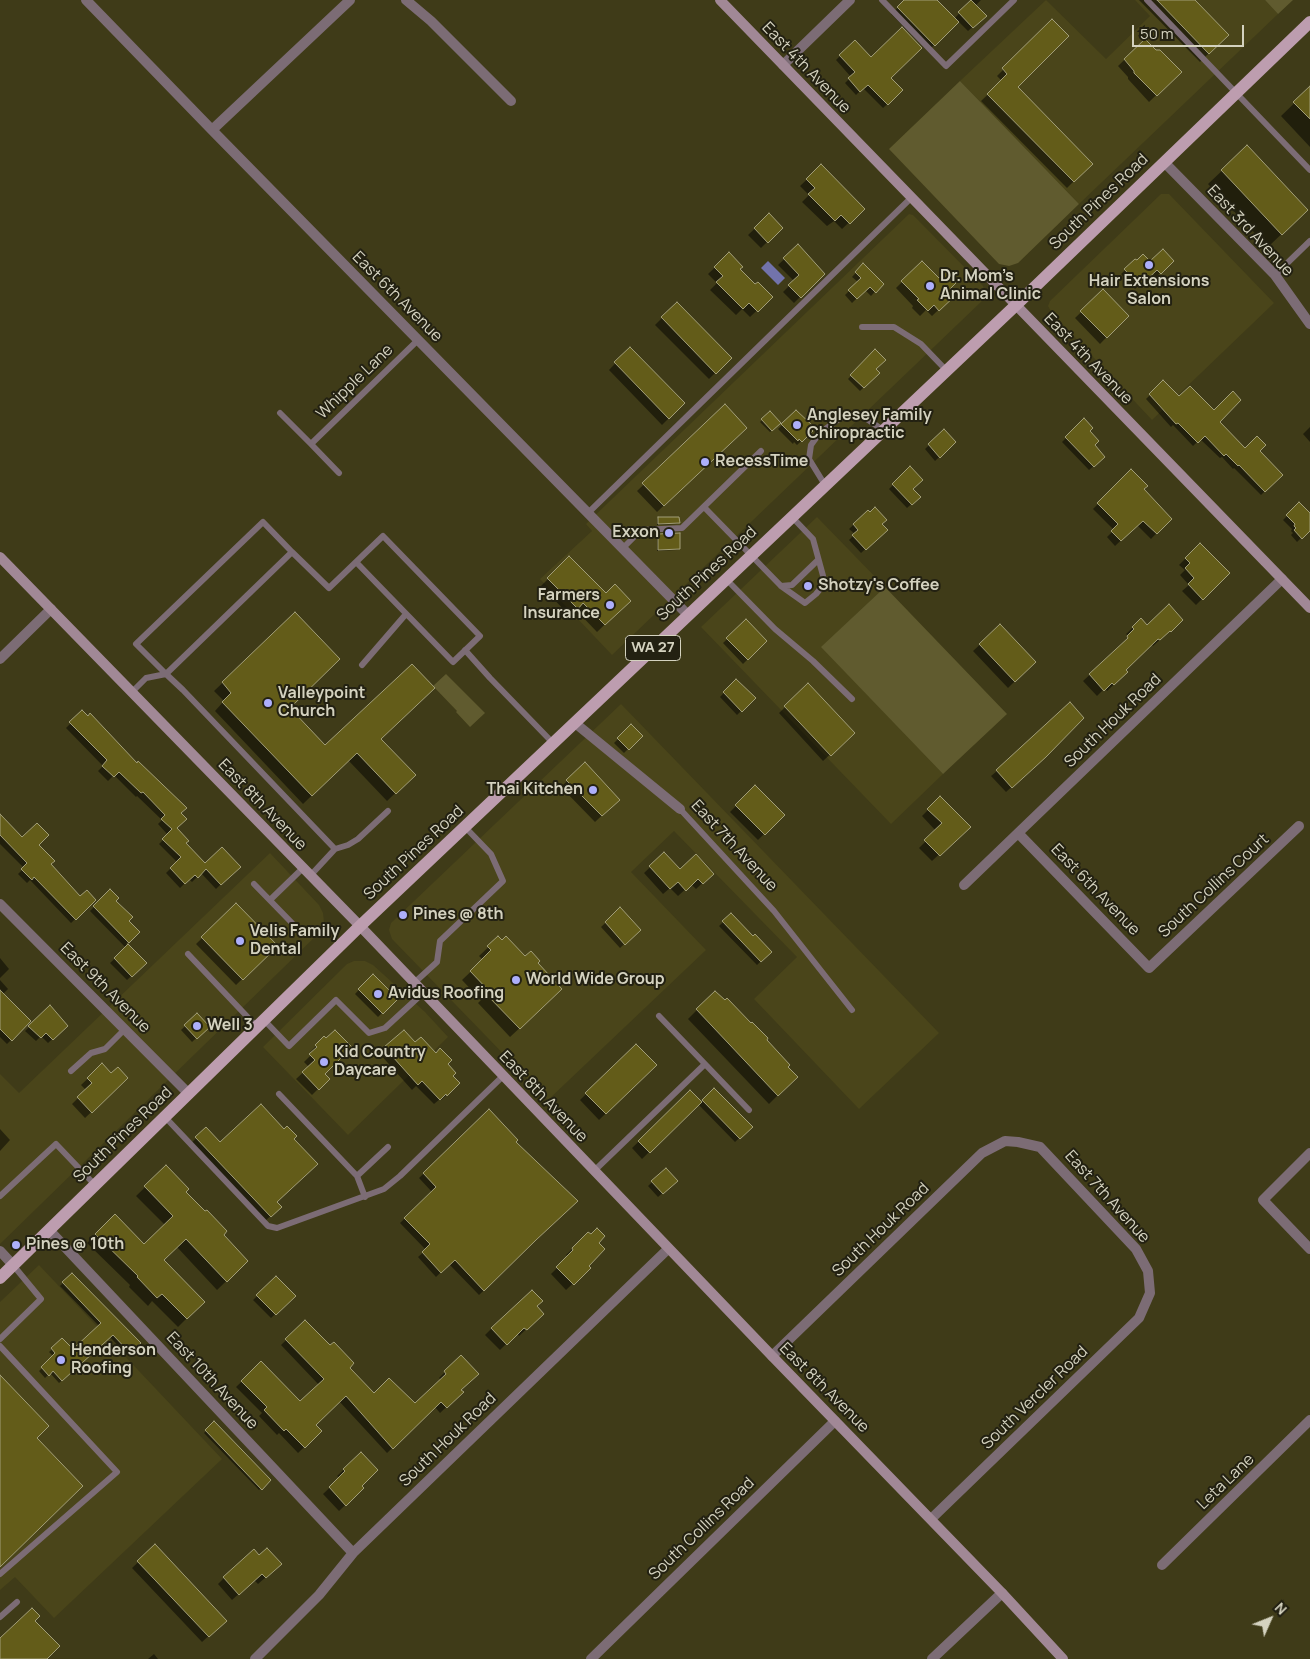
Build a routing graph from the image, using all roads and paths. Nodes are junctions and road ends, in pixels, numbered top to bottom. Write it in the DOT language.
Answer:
graph roads {
  1 [pos="86,0"];
  2 [pos="350,0"];
  3 [pos="406,0"];
  4 [pos="720,0"];
  5 [pos="850,0"];
  6 [pos="882,0"];
  7 [pos="1014,0"];
  8 [pos="1147,0"];
  9 [pos="1310,22"];
  10 [pos="783,65"];
  11 [pos="1236,94"];
  12 [pos="511,101"];
  13 [pos="212,130"];
  14 [pos="1164,162"];
  15 [pos="1310,170"];
  16 [pos="911,198"];
  17 [pos="1310,241"];
  18 [pos="1275,275"];
  19 [pos="1015,306"];
  20 [pos="1310,324"];
  21 [pos="862,327"];
  22 [pos="418,340"];
  23 [pos="946,370"];
  24 [pos="280,413"];
  25 [pos="883,430"];
  26 [pos="310,444"];
  27 [pos="760,451"];
  28 [pos="339,473"];
  29 [pos="825,485"];
  30 [pos="704,507"];
  31 [pos="588,513"];
  32 [pos="792,517"];
  33 [pos="623,548"];
  34 [pos="292,552"];
  35 [pos="751,556"];
  36 [pos="0,557"];
  37 [pos="818,560"];
  38 [pos="356,562"];
  39 [pos="726,579"];
  40 [pos="1282,580"];
  41 [pos="781,586"];
  42 [pos="1310,608"];
  43 [pos="51,609"];
  44 [pos="406,614"];
  45 [pos="688,615"];
  46 [pos="466,650"];
  47 [pos="0,659"];
  48 [pos="362,664"];
  49 [pos="166,674"];
  50 [pos="132,692"];
  51 [pos="852,699"];
  52 [pos="575,723"];
  53 [pos="553,743"];
  54 [pos="680,809"];
  55 [pos="388,811"];
  56 [pos="1299,826"];
  57 [pos="465,827"];
  58 [pos="1018,833"];
  59 [pos="335,849"];
  60 [pos="307,872"];
  61 [pos="254,884"];
  62 [pos="964,885"];
  63 [pos="270,900"];
  64 [pos="0,904"];
  65 [pos="292,923"];
  66 [pos="360,926"];
  67 [pos="188,954"];
  68 [pos="1149,968"];
  69 [pos="414,983"];
  70 [pos="423,993"];
  71 [pos="852,1010"];
  72 [pos="659,1016"];
  73 [pos="260,1024"];
  74 [pos="125,1029"];
  75 [pos="705,1064"];
  76 [pos="72,1071"];
  77 [pos="503,1076"];
  78 [pos="189,1094"];
  79 [pos="278,1094"];
  80 [pos="749,1110"];
  81 [pos="165,1117"];
  82 [pos="1018,1142"];
  83 [pos="388,1147"];
  84 [pos="1310,1153"];
  85 [pos="594,1172"];
  86 [pos="357,1176"];
  87 [pos="95,1185"];
  88 [pos="0,1196"];
  89 [pos="365,1197"];
  90 [pos="49,1230"];
  91 [pos="668,1249"];
  92 [pos="1310,1249"];
  93 [pos="0,1251"];
  94 [pos="13,1265"];
  95 [pos="0,1278"];
  96 [pos="1150,1293"];
  97 [pos="0,1339"];
  98 [pos="0,1346"];
  99 [pos="772,1356"];
  100 [pos="1310,1420"];
  101 [pos="835,1421"];
  102 [pos="931,1519"];
  103 [pos="353,1553"];
  104 [pos="1162,1565"];
  105 [pos="0,1574"];
  106 [pos="1002,1593"];
  107 [pos="17,1602"];
  108 [pos="0,1617"];
  109 [pos="255,1659"];
  110 [pos="591,1659"];
  111 [pos="932,1659"];
  112 [pos="1063,1659"];
  1 -- 13 [label="street, East 6th Avenue"];
  2 -- 13 [label="street"];
  3 -- 12 [label="street"];
  4 -- 10 [label="street, East 4th Avenue"];
  5 -- 10 [label="street"];
  6 -- 7 [label="lane"];
  8 -- 11 [label="lane"];
  9 -- 11 [label="main road, South Pines Road / WA 27"];
  10 -- 16 [label="street, East 4th Avenue"];
  11 -- 14 [label="main road, South Pines Road / WA 27"];
  11 -- 15 [label="lane"];
  13 -- 22 [label="street, East 6th Avenue"];
  14 -- 18 [label="street, East 3rd Avenue"];
  14 -- 19 [label="main road, South Pines Road / WA 27"];
  16 -- 19 [label="street, East 4th Avenue"];
  16 -- 31 [label="lane"];
  17 -- 18 [label="lane"];
  18 -- 20 [label="street, East 3rd Avenue"];
  19 -- 23 [label="main road, South Pines Road / WA 27"];
  19 -- 40 [label="street, East 4th Avenue"];
  21 -- 23 [label="lane"];
  22 -- 26 [label="lane, Whipple Lane"];
  22 -- 31 [label="street, East 6th Avenue"];
  23 -- 25 [label="main road, South Pines Road / WA 27"];
  24 -- 26 [label="lane"];
  25 -- 29 [label="main road, South Pines Road / WA 27"];
  25 -- 29 [label="lane"];
  26 -- 28 [label="lane"];
  27 -- 30 [label="lane"];
  29 -- 32 [label="main road, South Pines Road / WA 27"];
  30 -- 33 [label="lane"];
  30 -- 35 [label="lane"];
  31 -- 33 [label="street, East 6th Avenue"];
  32 -- 35 [label="main road, South Pines Road / WA 27"];
  32 -- 37 [label="lane"];
  33 -- 45 [label="street, East 6th Avenue"];
  34 -- 38 [label="lane"];
  34 -- 49 [label="lane"];
  34 -- 49 [label="lane"];
  35 -- 39 [label="main road, South Pines Road / WA 27"];
  35 -- 41 [label="lane"];
  36 -- 43 [label="street, East 8th Avenue"];
  37 -- 41 [label="lane"];
  37 -- 41 [label="lane"];
  38 -- 44 [label="lane"];
  38 -- 46 [label="lane"];
  39 -- 45 [label="main road, South Pines Road / WA 27"];
  39 -- 51 [label="lane"];
  40 -- 42 [label="street, East 4th Avenue"];
  40 -- 58 [label="street, South Houk Road"];
  43 -- 47 [label="street"];
  43 -- 50 [label="street, East 8th Avenue"];
  44 -- 46 [label="lane"];
  44 -- 48 [label="lane"];
  45 -- 52 [label="main road, South Pines Road / WA 27"];
  46 -- 53 [label="lane"];
  49 -- 50 [label="lane"];
  49 -- 59 [label="lane"];
  50 -- 60 [label="street, East 8th Avenue"];
  52 -- 53 [label="main road, South Pines Road / WA 27"];
  52 -- 54 [label="street, East 7th Avenue"];
  53 -- 57 [label="main road, South Pines Road / WA 27"];
  54 -- 71 [label="lane, East 7th Avenue"];
  55 -- 59 [label="lane"];
  56 -- 68 [label="street, South Collins Court"];
  57 -- 66 [label="main road, South Pines Road / WA 27"];
  57 -- 69 [label="lane"];
  58 -- 62 [label="street, South Houk Road"];
  58 -- 68 [label="street, East 6th Avenue"];
  59 -- 60 [label="lane"];
  60 -- 63 [label="lane"];
  60 -- 66 [label="street, East 8th Avenue"];
  61 -- 63 [label="lane"];
  63 -- 65 [label="lane"];
  64 -- 74 [label="street, East 9th Avenue"];
  66 -- 69 [label="street, East 8th Avenue"];
  66 -- 73 [label="main road, South Pines Road / WA 27"];
  67 -- 73 [label="lane"];
  69 -- 70 [label="street, East 8th Avenue"];
  70 -- 73 [label="lane"];
  70 -- 77 [label="street, East 8th Avenue"];
  72 -- 75 [label="lane"];
  73 -- 78 [label="main road, South Pines Road / WA 27"];
  74 -- 76 [label="lane"];
  74 -- 78 [label="street, East 9th Avenue"];
  75 -- 80 [label="lane"];
  75 -- 85 [label="lane"];
  77 -- 85 [label="street, East 8th Avenue"];
  77 -- 89 [label="lane"];
  78 -- 81 [label="main road, South Pines Road / WA 27"];
  79 -- 86 [label="lane"];
  81 -- 87 [label="main road, South Pines Road / WA 27"];
  81 -- 89 [label="lane"];
  82 -- 96 [label="street, East 7th Avenue"];
  82 -- 99 [label="street, South Houk Road"];
  83 -- 86 [label="lane"];
  84 -- 92 [label="street"];
  85 -- 91 [label="street, East 8th Avenue"];
  86 -- 89 [label="lane"];
  87 -- 88 [label="lane"];
  87 -- 90 [label="main road, South Pines Road / WA 27"];
  90 -- 94 [label="main road, South Pines Road / WA 27"];
  90 -- 103 [label="street, East 10th Avenue"];
  91 -- 99 [label="street, East 8th Avenue"];
  91 -- 103 [label="street, South Houk Road"];
  93 -- 94 [label="street"];
  94 -- 95 [label="main road, South Pines Road / WA 27"];
  94 -- 97 [label="lane"];
  96 -- 102 [label="street, South Vercler Road"];
  98 -- 105 [label="lane"];
  99 -- 101 [label="street, East 8th Avenue"];
  100 -- 104 [label="street, Leta Lane"];
  101 -- 102 [label="street, East 8th Avenue"];
  101 -- 110 [label="street, South Collins Road"];
  102 -- 106 [label="street, East 8th Avenue"];
  103 -- 109 [label="street, South Houk Road"];
  106 -- 111 [label="street"];
  106 -- 112 [label="street, East 8th Avenue"];
  107 -- 108 [label="lane"];
}
